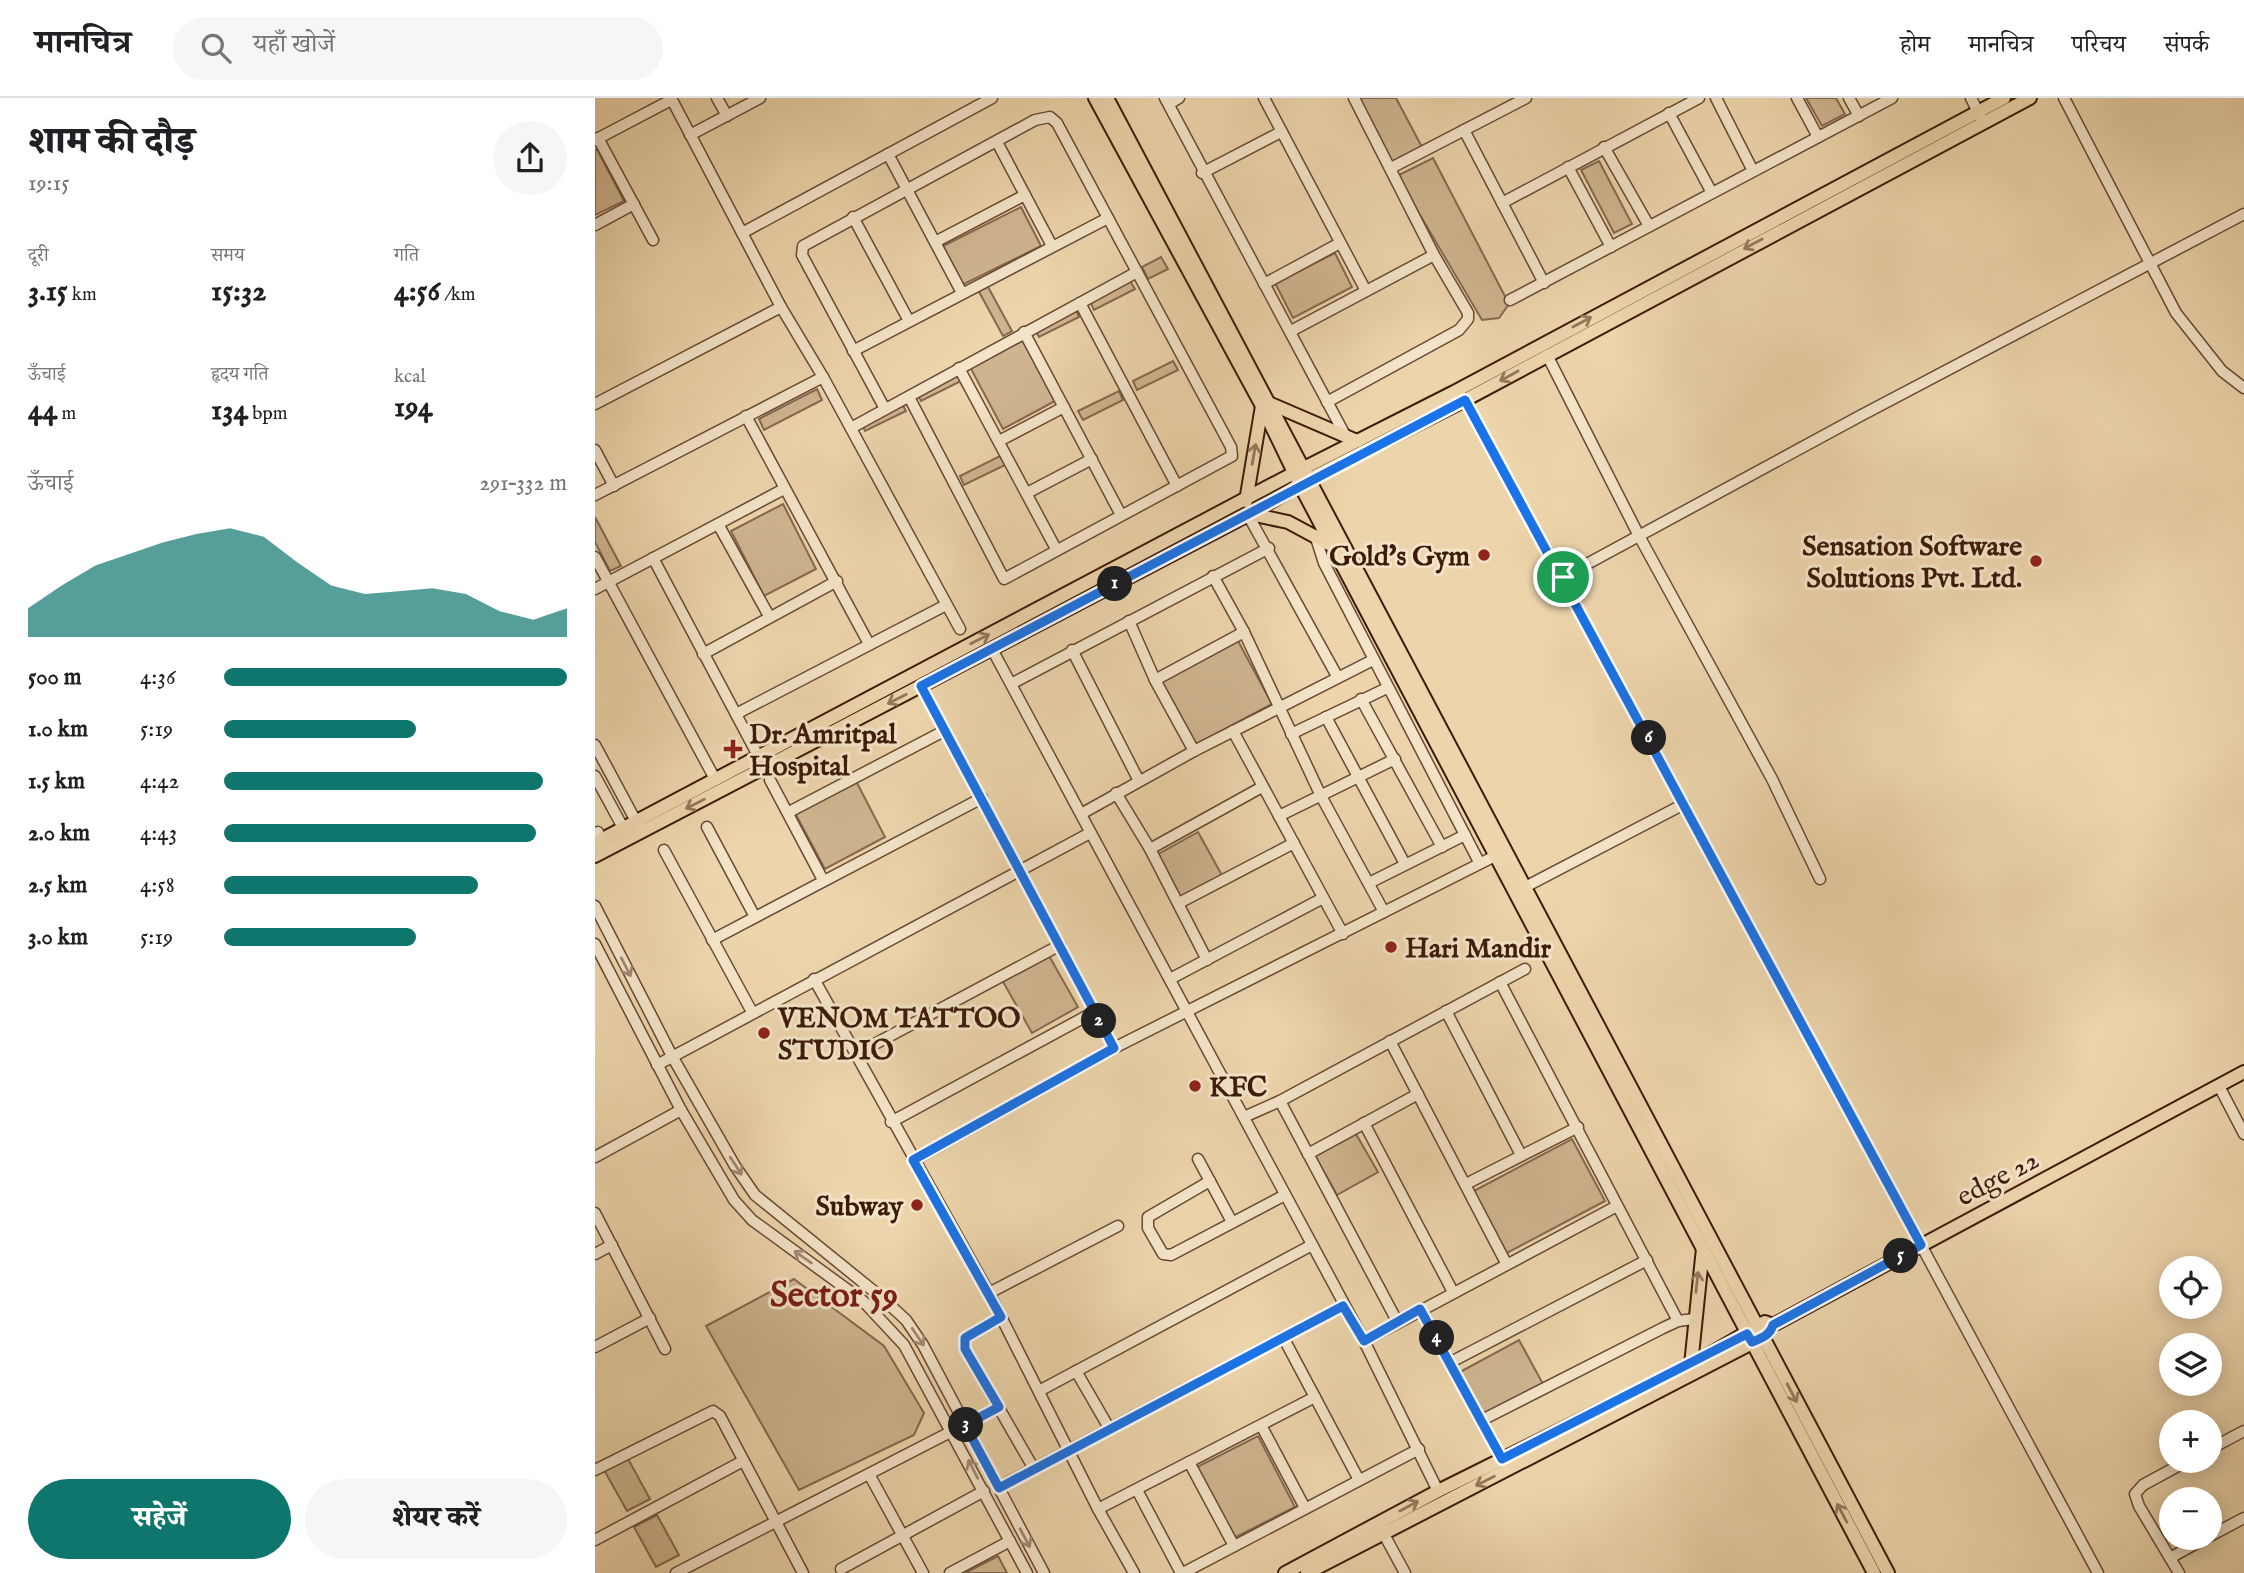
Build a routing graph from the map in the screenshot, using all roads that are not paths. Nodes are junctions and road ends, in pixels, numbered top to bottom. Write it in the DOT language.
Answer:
graph roads {
  1 [pos="717,98"];
  2 [pos="760,98"];
  3 [pos="992,98"];
  4 [pos="1095,98"];
  5 [pos="1107,98"];
  6 [pos="1179,98"];
  7 [pos="1263,98"];
  8 [pos="1354,98"];
  9 [pos="1526,98"];
  10 [pos="1699,98"];
  11 [pos="1716,98"];
  12 [pos="1797,98"];
  13 [pos="1849,98"];
  14 [pos="1892,98"];
  15 [pos="1971,98"];
  16 [pos="2004,98"];
  17 [pos="2030,98"];
  18 [pos="2064,98"];
  19 [pos="671,99"];
  20 [pos="1167,101"];
  21 [pos="1669,113"];
  22 [pos="727,116"];
  23 [pos="1859,116"];
  24 [pos="1980,116"];
  25 [pos="1464,130"];
  26 [pos="1281,132"];
  27 [pos="690,135"];
  28 [pos="1818,137"];
  29 [pos="597,139"];
  30 [pos="996,142"];
  31 [pos="1604,147"];
  32 [pos="888,154"];
  33 [pos="1391,167"];
  34 [pos="1568,167"];
  35 [pos="1753,171"];
  36 [pos="1202,173"];
  37 [pos="907,189"];
  38 [pos="1712,193"];
  39 [pos="1025,195"];
  40 [pos="1503,203"];
  41 [pos="634,204"];
  42 [pos="2244,214"];
  43 [pos="853,217"];
  44 [pos="1108,218"];
  45 [pos="595,225"];
  46 [pos="1649,226"];
  47 [pos="742,233"];
  48 [pos="653,240"];
  49 [pos="935,242"];
  50 [pos="1340,243"];
  51 [pos="1052,246"];
  52 [pos="1611,247"];
  53 [pos="1434,255"];
  54 [pos="2151,263"];
  55 [pos="1137,272"];
  56 [pos="1544,283"];
  57 [pos="1263,284"];
  58 [pos="1366,291"];
  59 [pos="962,293"];
  60 [pos="1510,300"];
  61 [pos="1080,303"];
  62 [pos="781,306"];
  63 [pos="909,321"];
  64 [pos="1291,331"];
  65 [pos="1024,332"];
  66 [pos="853,351"];
  67 [pos="1547,355"];
  68 [pos="958,368"];
  69 [pos="823,377"];
  70 [pos="2244,388"];
  71 [pos="909,397"];
  72 [pos="1465,400"];
  73 [pos="1327,402"];
  74 [pos="595,404"];
  75 [pos="1266,405"];
  76 [pos="1064,407"];
  77 [pos="885,409"];
  78 [pos="746,416"];
  79 [pos="851,428"];
  80 [pos="1351,438"];
  81 [pos="999,441"];
  82 [pos="595,450"];
  83 [pos="1092,460"];
  84 [pos="1302,476"];
  85 [pos="614,486"];
  86 [pos="1177,486"];
  87 [pos="784,489"];
  88 [pos="1027,494"];
  89 [pos="595,495"];
  90 [pos="1248,510"];
  91 [pos="1121,515"];
  92 [pos="718,524"];
  93 [pos="1638,534"];
  94 [pos="1315,535"];
  95 [pos="1269,548"];
  96 [pos="1056,549"];
  97 [pos="1335,549"];
  98 [pos="595,556"];
  99 [pos="653,558"];
  100 [pos="1213,576"];
  101 [pos="1563,577"];
  102 [pos="609,581"];
  103 [pos="837,581"];
  104 [pos="595,589"];
  105 [pos="946,606"];
  106 [pos="769,616"];
  107 [pos="1129,621"];
  108 [pos="960,629"];
  109 [pos="1244,632"];
  110 [pos="869,644"];
  111 [pos="992,649"];
  112 [pos="1072,650"];
  113 [pos="703,654"];
  114 [pos="1373,660"];
  115 [pos="1337,676"];
  116 [pos="1155,680"];
  117 [pos="1013,683"];
  118 [pos="921,686"];
  119 [pos="1387,688"];
  120 [pos="1361,699"];
  121 [pos="1279,706"];
  122 [pos="736,715"];
  123 [pos="1326,717"];
  124 [pos="944,731"];
  125 [pos="1233,731"];
  126 [pos="1291,734"];
  127 [pos="595,746"];
  128 [pos="755,750"];
  129 [pos="1194,751"];
  130 [pos="1395,759"];
  131 [pos="595,776"];
  132 [pos="1359,778"];
  133 [pos="715,779"];
  134 [pos="770,780"];
  135 [pos="1139,781"];
  136 [pos="1262,786"];
  137 [pos="1116,793"];
  138 [pos="1321,796"];
  139 [pos="982,798"];
  140 [pos="1684,804"];
  141 [pos="789,812"];
  142 [pos="1081,814"];
  143 [pos="1279,816"];
  144 [pos="639,826"];
  145 [pos="707,827"];
  146 [pos="626,833"];
  147 [pos="1090,834"];
  148 [pos="1465,835"];
  149 [pos="596,836"];
  150 [pos="1294,843"];
  151 [pos="1442,847"];
  152 [pos="1150,849"];
  153 [pos="664,850"];
  154 [pos="1501,853"];
  155 [pos="595,856"];
  156 [pos="1479,862"];
  157 [pos="1405,864"];
  158 [pos="1021,870"];
  159 [pos="1820,879"];
  160 [pos="824,880"];
  161 [pos="1369,883"];
  162 [pos="1525,887"];
  163 [pos="1323,898"];
  164 [pos="1179,903"];
  165 [pos="595,906"];
  166 [pos="1384,912"];
  167 [pos="755,917"];
  168 [pos="1343,934"];
  169 [pos="712,940"];
  170 [pos="595,944"];
  171 [pos="1059,945"];
  172 [pos="1207,960"];
  173 [pos="1525,968"];
  174 [pos="814,979"];
  175 [pos="1170,979"];
  176 [pos="1500,982"];
  177 [pos="1445,1011"];
  178 [pos="752,1012"];
  179 [pos="1094,1012"];
  180 [pos="1188,1013"];
  181 [pos="1390,1041"];
  182 [pos="1114,1048"];
  183 [pos="856,1054"];
  184 [pos="672,1056"];
  185 [pos="657,1065"];
  186 [pos="2244,1072"];
  187 [pos="2218,1086"];
  188 [pos="1418,1094"];
  189 [pos="1280,1101"];
  190 [pos="681,1110"];
  191 [pos="1244,1117"];
  192 [pos="891,1122"];
  193 [pos="1364,1123"];
  194 [pos="1578,1127"];
  195 [pos="2244,1134"];
  196 [pos="1308,1154"];
  197 [pos="1521,1155"];
  198 [pos="595,1157"];
  199 [pos="1198,1159"];
  200 [pos="913,1160"];
  201 [pos="1210,1181"];
  202 [pos="1466,1184"];
  203 [pos="1285,1195"];
  204 [pos="1617,1206"];
  205 [pos="595,1213"];
  206 [pos="1232,1222"];
  207 [pos="1118,1226"];
  208 [pos="612,1245"];
  209 [pos="1312,1245"];
  210 [pos="1921,1245"];
  211 [pos="1703,1248"];
  212 [pos="595,1254"];
  213 [pos="1647,1260"];
  214 [pos="1506,1263"];
  215 [pos="1453,1292"];
  216 [pos="989,1293"];
  217 [pos="1343,1306"];
  218 [pos="1420,1309"];
  219 [pos="1001,1317"];
  220 [pos="650,1318"];
  221 [pos="1694,1319"];
  222 [pos="1397,1321"];
  223 [pos="1678,1321"];
  224 [pos="1755,1335"];
  225 [pos="1283,1338"];
  226 [pos="1364,1341"];
  227 [pos="595,1347"];
  228 [pos="665,1349"];
  229 [pos="1451,1362"];
  230 [pos="1691,1365"];
  231 [pos="1076,1371"];
  232 [pos="1039,1391"];
  233 [pos="1315,1397"];
  234 [pos="999,1407"];
  235 [pos="1482,1420"];
  236 [pos="965,1425"];
  237 [pos="1262,1427"];
  238 [pos="1108,1428"];
  239 [pos="953,1431"];
  240 [pos="2244,1431"];
  241 [pos="2222,1443"];
  242 [pos="1419,1448"];
  243 [pos="1069,1450"];
  244 [pos="1502,1459"];
  245 [pos="743,1461"];
  246 [pos="1189,1462"];
  247 [pos="1034,1469"];
  248 [pos="595,1470"];
  249 [pos="2165,1473"];
  250 [pos="869,1474"];
  251 [pos="1359,1480"];
  252 [pos="999,1488"];
  253 [pos="1137,1490"];
  254 [pos="984,1491"];
  255 [pos="1438,1491"];
  256 [pos="1305,1508"];
  257 [pos="1098,1509"];
  258 [pos="2244,1518"];
  259 [pos="775,1521"];
  260 [pos="1381,1527"];
  261 [pos="2222,1530"];
  262 [pos="903,1536"];
  263 [pos="595,1540"];
  264 [pos="1010,1541"];
  265 [pos="1234,1546"];
  266 [pos="2184,1550"];
  267 [pos="2170,1558"];
  268 [pos="841,1569"];
  269 [pos="1025,1572"];
  270 [pos="676,1573"];
  271 [pos="803,1573"];
  272 [pos="923,1573"];
  273 [pos="950,1573"];
  274 [pos="1044,1573"];
  275 [pos="1134,1573"];
  276 [pos="1182,1573"];
  277 [pos="1285,1573"];
  278 [pos="1307,1573"];
  279 [pos="1405,1573"];
  280 [pos="1874,1573"];
  281 [pos="1888,1573"];
  282 [pos="2098,1573"];
  283 [pos="2179,1573"];
  1 -- 22 [label="street"];
  2 -- 22 [label="street"];
  3 -- 32 [label="street"];
  4 -- 75 [label="main road"];
  5 -- 75 [label="main road"];
  6 -- 20 [label="street"];
  7 -- 26 [label="street"];
  8 -- 33 [label="street"];
  9 -- 25 [label="street"];
  10 -- 21 [label="street"];
  11 -- 35 [label="street"];
  12 -- 28 [label="street"];
  13 -- 23 [label="street"];
  14 -- 23 [label="street"];
  15 -- 24 [label="street"];
  16 -- 24 [label="main road"];
  17 -- 24 [label="main road"];
  18 -- 54 [label="street"];
  19 -- 27 [label="street"];
  19 -- 29 [label="street"];
  20 -- 36 [label="street"];
  21 -- 31 [label="street"];
  21 -- 38 [label="street"];
  22 -- 27 [label="street"];
  23 -- 28 [label="street"];
  24 -- 67 [label="main road, one-way"];
  80 -- 24 [label="main road, one-way"];
  25 -- 33 [label="street"];
  25 -- 40 [label="street"];
  26 -- 36 [label="street"];
  26 -- 50 [label="street"];
  27 -- 47 [label="street"];
  28 -- 35 [label="street"];
  29 -- 41 [label="street"];
  30 -- 37 [label="street"];
  30 -- 39 [label="street"];
  30 -- 44 [label="street"];
  31 -- 34 [label="street"];
  31 -- 46 [label="street"];
  32 -- 37 [label="street"];
  32 -- 47 [label="street"];
  33 -- 53 [label="street"];
  34 -- 40 [label="street"];
  34 -- 52 [label="street"];
  35 -- 38 [label="street"];
  36 -- 57 [label="street"];
  37 -- 43 [label="street"];
  37 -- 49 [label="street"];
  38 -- 46 [label="street"];
  39 -- 49 [label="street"];
  39 -- 51 [label="street"];
  40 -- 56 [label="street"];
  41 -- 45 [label="street"];
  41 -- 48 [label="street"];
  42 -- 54 [label="street"];
  43 -- 63 [label="street"];
  43 -- 66 [label="street"];
  44 -- 51 [label="street"];
  44 -- 55 [label="street"];
  46 -- 52 [label="street"];
  47 -- 62 [label="street"];
  49 -- 59 [label="street"];
  50 -- 57 [label="street"];
  50 -- 58 [label="street"];
  51 -- 59 [label="street"];
  52 -- 56 [label="street"];
  53 -- 58 [label="street"];
  53 -- 73 [label="street"];
  54 -- 70 [label="street"];
  54 -- 93 [label="street"];
  55 -- 61 [label="street"];
  55 -- 86 [label="street"];
  56 -- 60 [label="street"];
  57 -- 64 [label="street"];
  58 -- 64 [label="street"];
  59 -- 63 [label="street"];
  61 -- 65 [label="street"];
  61 -- 86 [label="street"];
  62 -- 69 [label="street"];
  62 -- 74 [label="street"];
  63 -- 66 [label="street"];
  64 -- 73 [label="street"];
  65 -- 68 [label="street"];
  65 -- 76 [label="street"];
  66 -- 77 [label="street"];
  67 -- 72 [label="main road, one-way"];
  67 -- 93 [label="street"];
  68 -- 71 [label="street"];
  68 -- 81 [label="street"];
  69 -- 78 [label="street"];
  69 -- 79 [label="street"];
  71 -- 77 [label="street"];
  71 -- 96 [label="street"];
  72 -- 84 [label="main road"];
  72 -- 101 [label="street"];
  73 -- 80 [label="street"];
  75 -- 80 [label="main road"];
  75 -- 84 [label="main road"];
  90 -- 75 [label="main road, one-way"];
  76 -- 81 [label="street"];
  76 -- 83 [label="street"];
  77 -- 79 [label="street"];
  78 -- 85 [label="street"];
  78 -- 87 [label="street"];
  79 -- 105 [label="street"];
  80 -- 84 [label="main road"];
  81 -- 88 [label="street"];
  82 -- 85 [label="street"];
  83 -- 88 [label="street"];
  83 -- 91 [label="street"];
  84 -- 90 [label="main road"];
  84 -- 97 [label="main road"];
  84 -- 154 [label="main road"];
  85 -- 89 [label="street"];
  86 -- 91 [label="street"];
  87 -- 92 [label="street"];
  87 -- 103 [label="street"];
  88 -- 96 [label="street"];
  90 -- 94 [label="main road"];
  90 -- 95 [label="street"];
  90 -- 111 [label="main road"];
  133 -- 90 [label="main road, one-way"];
  91 -- 96 [label="street"];
  92 -- 99 [label="street"];
  92 -- 106 [label="street"];
  93 -- 101 [label="street"];
  93 -- 159 [label="street"];
  94 -- 97 [label="main road"];
  94 -- 114 [label="street"];
  95 -- 100 [label="street"];
  95 -- 115 [label="street"];
  97 -- 154 [label="main road"];
  98 -- 102 [label="street"];
  99 -- 102 [label="street"];
  99 -- 113 [label="street"];
  100 -- 107 [label="street"];
  100 -- 109 [label="street"];
  101 -- 140 [label="street"];
  102 -- 104 [label="street"];
  102 -- 133 [label="street"];
  103 -- 106 [label="street"];
  103 -- 110 [label="street"];
  105 -- 108 [label="street"];
  105 -- 110 [label="street"];
  106 -- 113 [label="street"];
  107 -- 112 [label="street"];
  107 -- 116 [label="street"];
  109 -- 116 [label="street"];
  109 -- 121 [label="street"];
  110 -- 122 [label="street"];
  111 -- 117 [label="street"];
  111 -- 118 [label="main road"];
  112 -- 117 [label="street"];
  112 -- 135 [label="street"];
  113 -- 122 [label="street"];
  114 -- 115 [label="street"];
  114 -- 119 [label="street"];
  115 -- 121 [label="street"];
  116 -- 129 [label="street"];
  117 -- 142 [label="street"];
  118 -- 124 [label="street"];
  118 -- 144 [label="main road, one-way"];
  119 -- 120 [label="street"];
  119 -- 148 [label="street"];
  120 -- 123 [label="street"];
  120 -- 130 [label="street"];
  121 -- 125 [label="street"];
  121 -- 126 [label="street"];
  122 -- 128 [label="street"];
  123 -- 126 [label="street"];
  123 -- 132 [label="street"];
  124 -- 139 [label="street"];
  124 -- 141 [label="street"];
  125 -- 129 [label="street"];
  125 -- 136 [label="street"];
  126 -- 138 [label="street"];
  127 -- 144 [label="street"];
  129 -- 135 [label="street"];
  130 -- 132 [label="street"];
  130 -- 151 [label="street"];
  131 -- 146 [label="street"];
  132 -- 138 [label="street"];
  132 -- 157 [label="street"];
  133 -- 144 [label="main road"];
  134 -- 141 [label="street"];
  135 -- 137 [label="street"];
  136 -- 143 [label="street"];
  136 -- 152 [label="street"];
  137 -- 142 [label="street"];
  137 -- 152 [label="street"];
  138 -- 143 [label="street"];
  138 -- 161 [label="street"];
  139 -- 158 [label="street"];
  139 -- 160 [label="street"];
  140 -- 162 [label="street"];
  140 -- 210 [label="street"];
  141 -- 160 [label="street"];
  142 -- 147 [label="street"];
  143 -- 150 [label="street"];
  144 -- 146 [label="main road"];
  145 -- 167 [label="street"];
  146 -- 149 [label="main road"];
  146 -- 155 [label="main road"];
  147 -- 158 [label="street"];
  147 -- 175 [label="street"];
  148 -- 151 [label="street"];
  148 -- 156 [label="street"];
  150 -- 163 [label="street"];
  150 -- 164 [label="street"];
  151 -- 157 [label="street"];
  152 -- 164 [label="street"];
  153 -- 169 [label="street"];
  154 -- 156 [label="street"];
  154 -- 162 [label="main road"];
  154 -- 211 [label="main road"];
  156 -- 166 [label="street"];
  157 -- 161 [label="street"];
  158 -- 171 [label="street"];
  158 -- 174 [label="street"];
  160 -- 167 [label="street"];
  161 -- 166 [label="street"];
  162 -- 224 [label="main road"];
  163 -- 168 [label="street"];
  163 -- 172 [label="street"];
  164 -- 172 [label="street"];
  165 -- 184 [label="street, one-way"];
  166 -- 168 [label="street"];
  167 -- 169 [label="street"];
  168 -- 180 [label="street"];
  169 -- 178 [label="street"];
  170 -- 185 [label="street"];
  171 -- 179 [label="street"];
  171 -- 183 [label="street"];
  172 -- 175 [label="street"];
  173 -- 176 [label="street"];
  174 -- 178 [label="street"];
  174 -- 183 [label="street"];
  175 -- 180 [label="street"];
  176 -- 177 [label="street"];
  176 -- 194 [label="street"];
  177 -- 181 [label="street"];
  177 -- 197 [label="street"];
  178 -- 184 [label="street"];
  179 -- 182 [label="street"];
  179 -- 192 [label="street"];
  180 -- 182 [label="street"];
  180 -- 191 [label="street"];
  181 -- 188 [label="street"];
  181 -- 189 [label="street"];
  182 -- 200 [label="street"];
  183 -- 192 [label="street"];
  184 -- 185 [label="street"];
  184 -- 236 [label="street, one-way"];
  185 -- 190 [label="street"];
  186 -- 187 [label="main road, edge 22"];
  187 -- 195 [label="street"];
  187 -- 210 [label="main road, edge 22"];
  188 -- 193 [label="street"];
  188 -- 202 [label="street"];
  189 -- 191 [label="street"];
  189 -- 196 [label="street"];
  190 -- 198 [label="street"];
  239 -- 190 [label="street, one-way"];
  191 -- 203 [label="street"];
  192 -- 200 [label="street"];
  193 -- 196 [label="street"];
  193 -- 215 [label="street"];
  194 -- 197 [label="street"];
  194 -- 204 [label="street"];
  196 -- 222 [label="street"];
  197 -- 202 [label="street"];
  199 -- 201 [label="street"];
  200 -- 216 [label="street"];
  201 -- 206 [label="street"];
  201 -- 206 [label="street"];
  202 -- 214 [label="street"];
  203 -- 206 [label="street"];
  203 -- 209 [label="street"];
  204 -- 213 [label="street"];
  204 -- 214 [label="street"];
  205 -- 208 [label="street"];
  207 -- 216 [label="street"];
  208 -- 212 [label="street"];
  208 -- 220 [label="street"];
  209 -- 217 [label="street"];
  209 -- 231 [label="street"];
  210 -- 224 [label="main road, edge 22"];
  210 -- 282 [label="street"];
  221 -- 211 [label="main road, one-way"];
  211 -- 224 [label="main road"];
  213 -- 223 [label="street"];
  213 -- 229 [label="street"];
  214 -- 215 [label="street"];
  215 -- 218 [label="street"];
  216 -- 219 [label="street"];
  217 -- 225 [label="street"];
  217 -- 226 [label="street"];
  218 -- 222 [label="street"];
  218 -- 229 [label="street"];
  219 -- 232 [label="street"];
  219 -- 234 [label="street"];
  220 -- 227 [label="street"];
  220 -- 228 [label="street"];
  221 -- 223 [label="street"];
  221 -- 230 [label="main road"];
  222 -- 226 [label="street"];
  223 -- 235 [label="street"];
  224 -- 230 [label="main road"];
  224 -- 260 [label="main road, one-way"];
  280 -- 224 [label="main road, one-way"];
  224 -- 281 [label="main road, one-way"];
  225 -- 233 [label="street"];
  225 -- 238 [label="street"];
  226 -- 242 [label="street"];
  229 -- 235 [label="street"];
  230 -- 244 [label="main road"];
  231 -- 232 [label="street"];
  231 -- 238 [label="street"];
  232 -- 243 [label="street"];
  233 -- 237 [label="street"];
  233 -- 251 [label="street"];
  234 -- 236 [label="street"];
  234 -- 247 [label="street"];
  235 -- 244 [label="street"];
  236 -- 239 [label="street"];
  236 -- 252 [label="street"];
  237 -- 246 [label="street"];
  237 -- 256 [label="street"];
  238 -- 243 [label="street"];
  239 -- 250 [label="street"];
  254 -- 239 [label="street, one-way"];
  240 -- 241 [label="street"];
  242 -- 251 [label="street"];
  242 -- 255 [label="street"];
  243 -- 247 [label="street"];
  243 -- 257 [label="street"];
  244 -- 255 [label="main road"];
  245 -- 248 [label="street"];
  245 -- 259 [label="street"];
  245 -- 263 [label="street"];
  246 -- 253 [label="street"];
  246 -- 265 [label="street"];
  247 -- 252 [label="street"];
  249 -- 267 [label="street"];
  250 -- 259 [label="street"];
  250 -- 262 [label="street"];
  251 -- 256 [label="street"];
  252 -- 274 [label="street, one-way"];
  253 -- 257 [label="street"];
  253 -- 276 [label="street"];
  254 -- 262 [label="street"];
  254 -- 264 [label="street"];
  260 -- 255 [label="main road, one-way"];
  256 -- 265 [label="street"];
  257 -- 275 [label="street"];
  258 -- 261 [label="street"];
  259 -- 270 [label="street"];
  259 -- 271 [label="street"];
  260 -- 277 [label="main road"];
  260 -- 278 [label="main road"];
  260 -- 279 [label="street"];
  262 -- 268 [label="street"];
  262 -- 272 [label="street"];
  264 -- 269 [label="street"];
  264 -- 273 [label="street"];
  265 -- 276 [label="street"];
  266 -- 267 [label="street"];
  267 -- 283 [label="street"];
}
